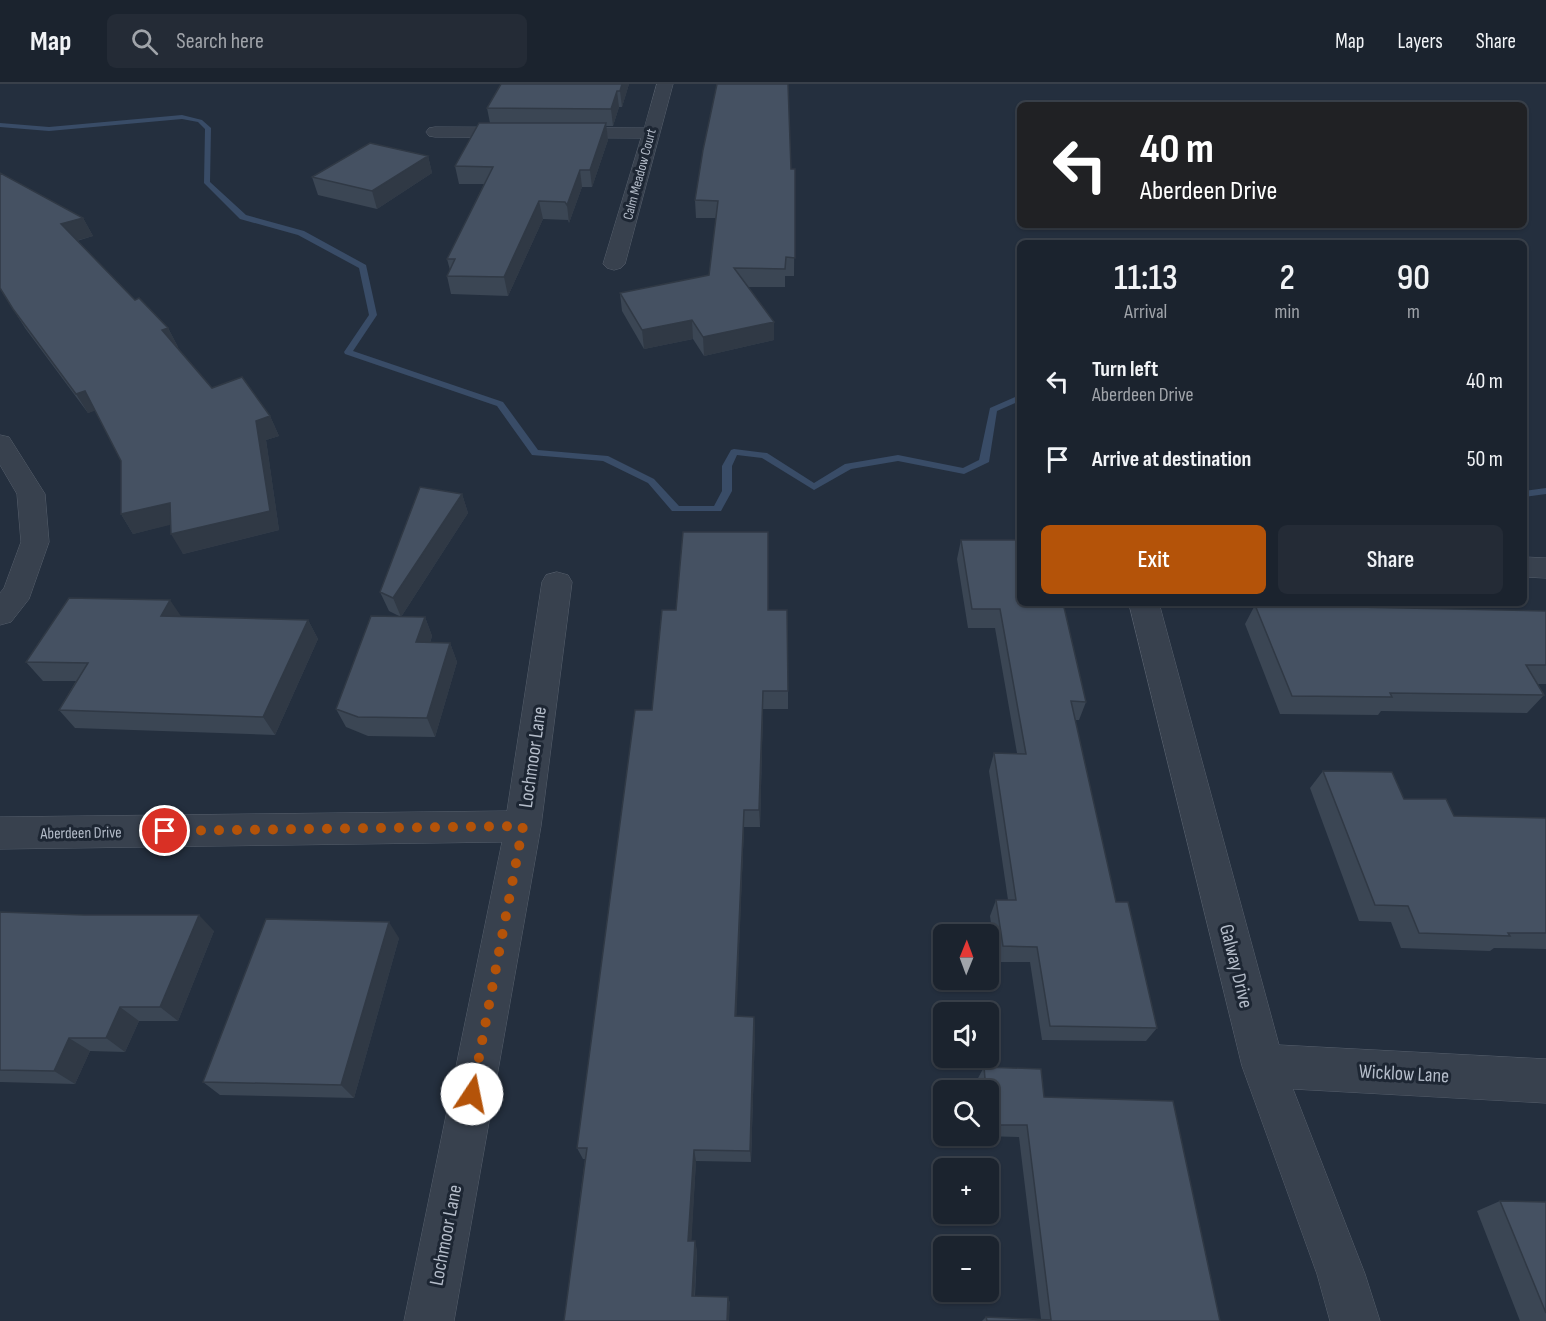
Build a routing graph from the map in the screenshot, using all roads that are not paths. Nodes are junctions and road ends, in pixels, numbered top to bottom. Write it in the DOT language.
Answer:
graph roads {
  1 [pos="665,84"];
  2 [pos="435,132"];
  3 [pos="650,133"];
  4 [pos="614,264"];
  5 [pos="0,443"];
  6 [pos="1527,567"];
  7 [pos="1546,568"];
  8 [pos="557,582"];
  9 [pos="1145,606"];
  10 [pos="0,614"];
  11 [pos="523,826"];
  12 [pos="0,833"];
  13 [pos="1263,1065"];
  14 [pos="1546,1081"];
  15 [pos="429,1321"];
  16 [pos="1355,1321"];
  1 -- 3 [label="street, Calm Meadow Court"];
  2 -- 3 [label="street"];
  3 -- 4 [label="street, Calm Meadow Court"];
  5 -- 10 [label="street"];
  6 -- 7 [label="street"];
  8 -- 11 [label="street, Lochmoor Lane"];
  9 -- 13 [label="street, Galway Drive"];
  11 -- 12 [label="street, Aberdeen Drive"];
  11 -- 15 [label="street, Lochmoor Lane"];
  13 -- 14 [label="street, Wicklow Lane"];
  13 -- 16 [label="street, Galway Drive"];
}
